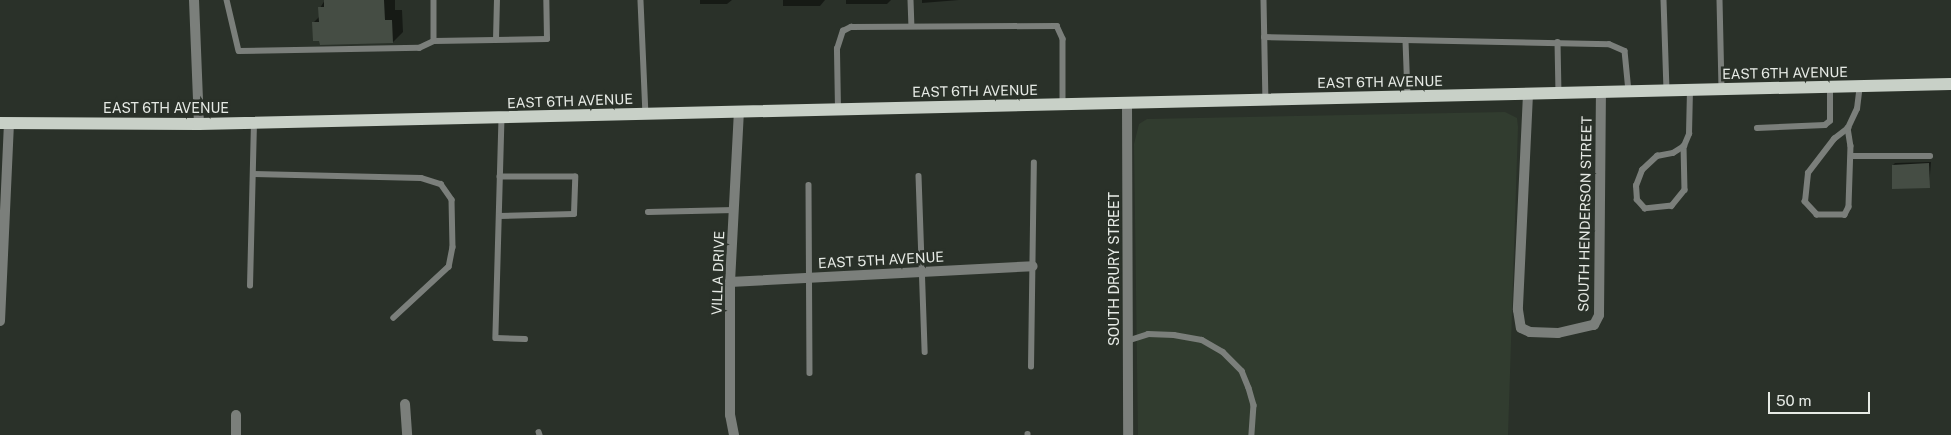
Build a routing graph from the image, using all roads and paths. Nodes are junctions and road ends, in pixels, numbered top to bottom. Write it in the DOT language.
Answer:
graph roads {
  1 [pos="194,0"];
  2 [pos="227,0"];
  3 [pos="434,0"];
  4 [pos="498,0"];
  5 [pos="546,0"];
  6 [pos="633,0"];
  7 [pos="642,0"];
  8 [pos="911,0"];
  9 [pos="1264,0"];
  10 [pos="1664,0"];
  11 [pos="1720,0"];
  12 [pos="912,26"];
  13 [pos="1264,37"];
  14 [pos="496,40"];
  15 [pos="434,41"];
  16 [pos="1406,41"];
  17 [pos="1558,42"];
  18 [pos="1951,84"];
  19 [pos="1860,86"];
  20 [pos="1830,87"];
  21 [pos="1722,89"];
  22 [pos="1690,90"];
  23 [pos="1667,91"];
  24 [pos="1629,92"];
  25 [pos="1559,93"];
  26 [pos="1601,93"];
  27 [pos="1528,94"];
  28 [pos="1408,96"];
  29 [pos="1266,100"];
  30 [pos="1128,103"];
  31 [pos="1063,105"];
  32 [pos="838,109"];
  33 [pos="739,112"];
  34 [pos="646,114"];
  35 [pos="502,118"];
  36 [pos="4,123"];
  37 [pos="254,123"];
  38 [pos="199,124"];
  39 [pos="1757,128"];
  40 [pos="1848,128"];
  41 [pos="1684,146"];
  42 [pos="1851,156"];
  43 [pos="1930,156"];
  44 [pos="1034,163"];
  45 [pos="253,174"];
  46 [pos="919,176"];
  47 [pos="500,177"];
  48 [pos="809,185"];
  49 [pos="734,210"];
  50 [pos="648,212"];
  51 [pos="499,216"];
  52 [pos="1032,266"];
  53 [pos="922,272"];
  54 [pos="809,278"];
  55 [pos="730,282"];
  56 [pos="250,286"];
  57 [pos="394,318"];
  58 [pos="0,321"];
  59 [pos="526,339"];
  60 [pos="1127,341"];
  61 [pos="925,352"];
  62 [pos="1031,367"];
  63 [pos="810,373"];
  64 [pos="405,404"];
  65 [pos="236,415"];
  66 [pos="236,435"];
  67 [pos="406,435"];
  68 [pos="734,435"];
  69 [pos="1128,435"];
  70 [pos="1252,435"];
  1 -- 38 [label="street"];
  2 -- 15 [label="lane"];
  3 -- 15 [label="lane"];
  4 -- 14 [label="lane"];
  5 -- 14 [label="lane"];
  6 -- 7 [label="lane"];
  7 -- 34 [label="lane"];
  8 -- 12 [label="lane"];
  9 -- 13 [label="lane"];
  10 -- 23 [label="lane"];
  11 -- 21 [label="lane"];
  12 -- 31 [label="lane"];
  12 -- 32 [label="lane"];
  13 -- 16 [label="lane"];
  13 -- 29 [label="lane"];
  14 -- 15 [label="lane"];
  16 -- 17 [label="lane"];
  16 -- 28 [label="lane"];
  17 -- 24 [label="lane"];
  17 -- 25 [label="lane"];
  18 -- 19 [label="main road, EAST 6TH AVENUE"];
  19 -- 20 [label="main road, EAST 6TH AVENUE"];
  19 -- 40 [label="lane"];
  20 -- 21 [label="main road, EAST 6TH AVENUE"];
  20 -- 39 [label="lane"];
  21 -- 22 [label="main road, EAST 6TH AVENUE"];
  22 -- 23 [label="main road, EAST 6TH AVENUE"];
  22 -- 41 [label="lane"];
  23 -- 24 [label="main road, EAST 6TH AVENUE"];
  24 -- 26 [label="main road, EAST 6TH AVENUE"];
  25 -- 26 [label="main road, EAST 6TH AVENUE"];
  25 -- 27 [label="main road, EAST 6TH AVENUE"];
  26 -- 27 [label="street, SOUTH HENDERSON STREET"];
  27 -- 28 [label="main road, EAST 6TH AVENUE"];
  28 -- 29 [label="main road, EAST 6TH AVENUE"];
  29 -- 30 [label="main road, EAST 6TH AVENUE"];
  30 -- 31 [label="main road, EAST 6TH AVENUE"];
  30 -- 60 [label="street, SOUTH DRURY STREET"];
  31 -- 32 [label="main road, EAST 6TH AVENUE"];
  32 -- 33 [label="main road, EAST 6TH AVENUE"];
  33 -- 34 [label="main road, EAST 6TH AVENUE"];
  33 -- 49 [label="street, VILLA DRIVE"];
  34 -- 35 [label="main road, EAST 6TH AVENUE"];
  35 -- 37 [label="main road, EAST 6TH AVENUE"];
  35 -- 47 [label="lane"];
  36 -- 38 [label="main road, EAST 6TH AVENUE"];
  36 -- 58 [label="street"];
  37 -- 38 [label="main road, EAST 6TH AVENUE"];
  37 -- 45 [label="lane"];
  40 -- 42 [label="lane"];
  40 -- 42 [label="lane"];
  41 -- 41 [label="lane"];
  42 -- 43 [label="lane"];
  44 -- 52 [label="lane"];
  45 -- 56 [label="lane"];
  45 -- 57 [label="lane"];
  46 -- 53 [label="lane"];
  47 -- 51 [label="lane"];
  47 -- 51 [label="lane"];
  48 -- 54 [label="lane"];
  49 -- 50 [label="lane"];
  49 -- 55 [label="street, VILLA DRIVE"];
  51 -- 59 [label="lane"];
  52 -- 53 [label="street, EAST 5TH AVENUE"];
  52 -- 62 [label="lane"];
  53 -- 54 [label="street, EAST 5TH AVENUE"];
  53 -- 61 [label="lane"];
  54 -- 55 [label="street, EAST 5TH AVENUE"];
  54 -- 63 [label="lane"];
  55 -- 68 [label="street, VILLA DRIVE"];
  60 -- 69 [label="street, SOUTH DRURY STREET"];
  60 -- 70 [label="lane"];
  64 -- 67 [label="street"];
  65 -- 66 [label="street"];
}
